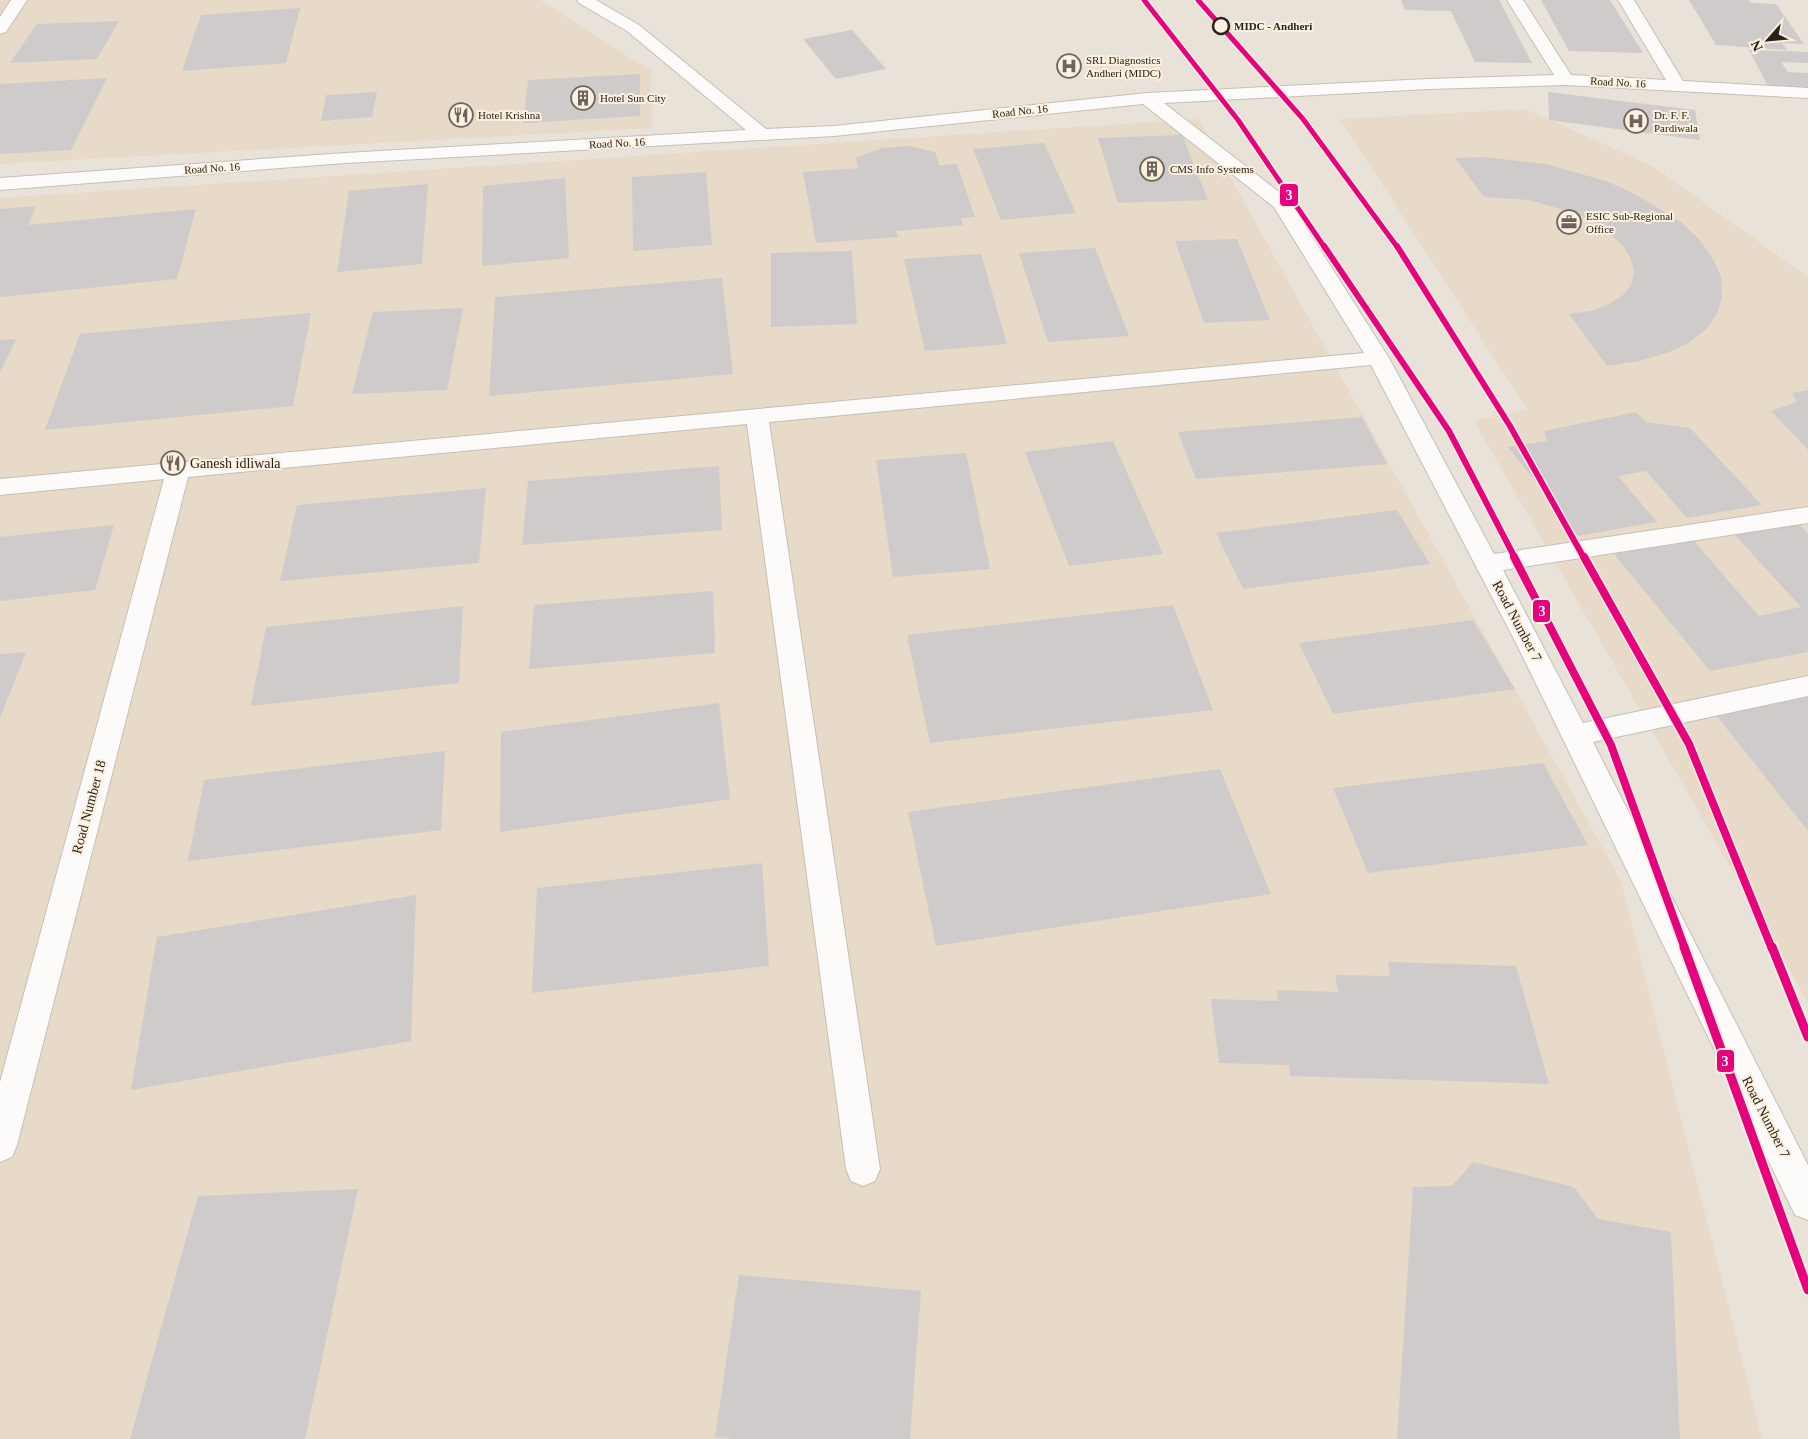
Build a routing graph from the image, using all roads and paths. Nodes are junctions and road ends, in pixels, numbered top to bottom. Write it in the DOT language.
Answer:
graph roads {
  1 [pos="19,0"];
  2 [pos="1515,0"];
  3 [pos="1626,0"];
  4 [pos="593,1"];
  5 [pos="0,29"];
  6 [pos="1566,80"];
  7 [pos="1677,85"];
  8 [pos="1808,93"];
  9 [pos="1147,98"];
  10 [pos="762,135"];
  11 [pos="0,184"];
  12 [pos="1378,358"];
  13 [pos="757,417"];
  14 [pos="178,470"];
  15 [pos="0,487"];
  16 [pos="1805,520"];
  17 [pos="1487,564"];
  18 [pos="1808,686"];
  19 [pos="1575,735"];
  20 [pos="0,1144"];
  21 [pos="863,1169"];
  22 [pos="1808,1202"];
  1 -- 5 [label="street"];
  2 -- 6 [label="street"];
  3 -- 7 [label="street"];
  4 -- 10 [label="street"];
  6 -- 7 [label="street, Road No. 16"];
  6 -- 9 [label="street, Road No. 16"];
  7 -- 8 [label="street, Road No. 16"];
  9 -- 10 [label="street, Road No. 16"];
  9 -- 12 [label="street, Road Number 7"];
  10 -- 11 [label="street, Road No. 16"];
  12 -- 13 [label="street"];
  12 -- 17 [label="street, Road Number 7"];
  13 -- 14 [label="street"];
  13 -- 21 [label="street"];
  14 -- 15 [label="street"];
  14 -- 20 [label="street, Road Number 18"];
  16 -- 17 [label="street"];
  17 -- 19 [label="street, Road Number 7"];
  18 -- 19 [label="street"];
  19 -- 22 [label="street, Road Number 7"];
}
